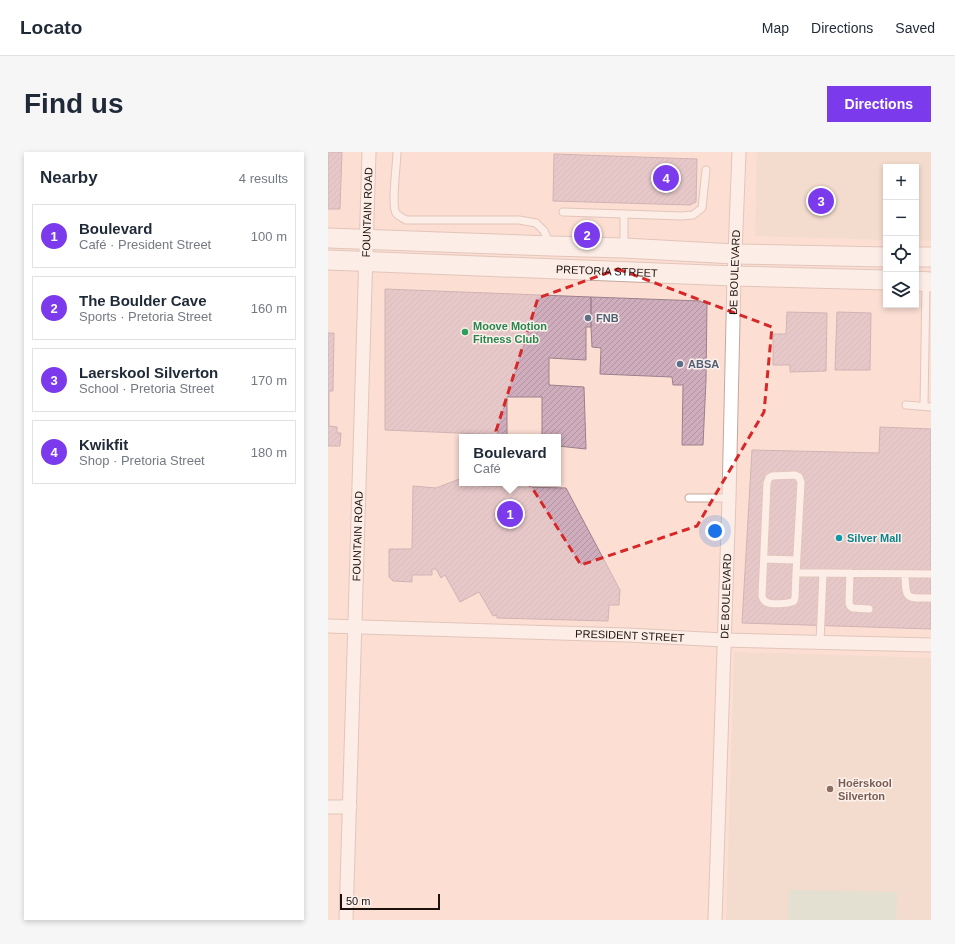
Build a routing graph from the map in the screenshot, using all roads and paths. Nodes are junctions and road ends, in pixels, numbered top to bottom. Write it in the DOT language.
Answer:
graph roads {
  1 [pos="370,152"];
  2 [pos="397,152"];
  3 [pos="739,152"];
  4 [pos="706,170"];
  5 [pos="563,212"];
  6 [pos="624,214"];
  7 [pos="328,238"];
  8 [pos="367,239"];
  9 [pos="551,246"];
  10 [pos="624,248"];
  11 [pos="735,254"];
  12 [pos="883,256"];
  13 [pos="919,257"];
  14 [pos="931,257"];
  15 [pos="328,260"];
  16 [pos="366,261"];
  17 [pos="734,276"];
  18 [pos="883,280"];
  19 [pos="924,282"];
  20 [pos="906,405"];
  21 [pos="927,406"];
  22 [pos="689,498"];
  23 [pos="729,498"];
  24 [pos="764,559"];
  25 [pos="796,560"];
  26 [pos="796,573"];
  27 [pos="823,573"];
  28 [pos="850,573"];
  29 [pos="905,574"];
  30 [pos="931,574"];
  31 [pos="931,598"];
  32 [pos="869,609"];
  33 [pos="328,626"];
  34 [pos="355,627"];
  35 [pos="724,640"];
  36 [pos="820,642"];
  37 [pos="931,645"];
  38 [pos="328,807"];
  39 [pos="350,808"];
  40 [pos="346,920"];
  41 [pos="715,920"];
  1 -- 8 [label="street, FOUNTAIN ROAD"];
  2 -- 9 [label="lane"];
  3 -- 11 [label="street, DE BOULEVARD"];
  4 -- 6 [label="lane"];
  5 -- 6 [label="lane"];
  6 -- 10 [label="lane"];
  7 -- 8 [label="main road, PRETORIA STREET"];
  8 -- 9 [label="main road, PRETORIA STREET"];
  8 -- 16 [label="street, FOUNTAIN ROAD"];
  9 -- 10 [label="main road, PRETORIA STREET"];
  10 -- 11 [label="main road, PRETORIA STREET"];
  11 -- 12 [label="main road, PRETORIA STREET"];
  11 -- 17 [label="street, DE BOULEVARD"];
  13 -- 14 [label="main road"];
  15 -- 16 [label="main road, PRETORIA STREET"];
  16 -- 17 [label="main road, PRETORIA STREET"];
  16 -- 34 [label="street, FOUNTAIN ROAD"];
  17 -- 18 [label="main road, PRETORIA STREET"];
  17 -- 23 [label="street, DE BOULEVARD"];
  19 -- 21 [label="lane"];
  20 -- 21 [label="lane"];
  22 -- 23 [label="lane"];
  23 -- 35 [label="street, DE BOULEVARD"];
  24 -- 25 [label="lane"];
  24 -- 25 [label="lane"];
  24 -- 26 [label="lane"];
  25 -- 26 [label="lane"];
  26 -- 27 [label="lane"];
  27 -- 28 [label="lane"];
  27 -- 36 [label="lane"];
  28 -- 29 [label="lane"];
  28 -- 32 [label="lane"];
  29 -- 30 [label="lane"];
  29 -- 31 [label="lane"];
  33 -- 34 [label="street, PRESIDENT STREET"];
  34 -- 35 [label="street, PRESIDENT STREET"];
  34 -- 39 [label="street, FOUNTAIN ROAD"];
  35 -- 36 [label="street, PRESIDENT STREET"];
  35 -- 41 [label="street, DE BOULEVARD"];
  36 -- 37 [label="street, PRESIDENT STREET"];
  38 -- 39 [label="street"];
  39 -- 40 [label="street, FOUNTAIN ROAD"];
}
